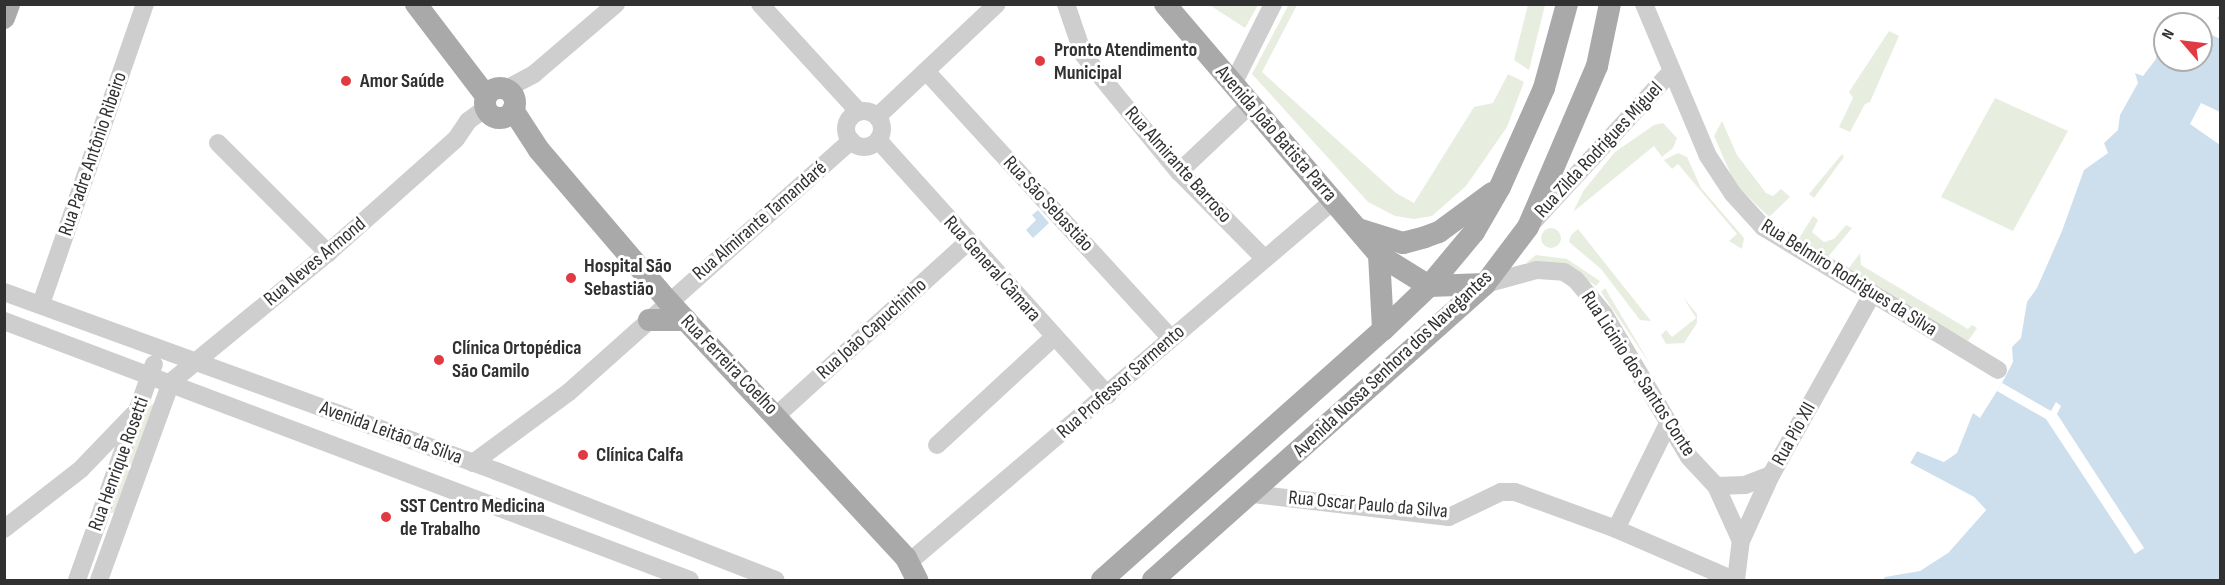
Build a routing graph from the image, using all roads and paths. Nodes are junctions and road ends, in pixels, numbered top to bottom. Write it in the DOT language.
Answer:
graph roads {
  1 [pos="9,4"];
  2 [pos="145,4"];
  3 [pos="416,4"];
  4 [pos="616,4"];
  5 [pos="760,4"];
  6 [pos="997,4"];
  7 [pos="1066,4"];
  8 [pos="1273,4"];
  9 [pos="1567,4"];
  10 [pos="1610,4"];
  11 [pos="1644,4"];
  12 [pos="1165,8"];
  13 [pos="4,18"];
  14 [pos="926,70"];
  15 [pos="1671,72"];
  16 [pos="1233,84"];
  17 [pos="499,103"];
  18 [pos="1251,104"];
  19 [pos="858,111"];
  20 [pos="878,116"];
  21 [pos="851,141"];
  22 [pos="879,141"];
  23 [pos="218,143"];
  24 [pos="1179,172"];
  25 [pos="1500,187"];
  26 [pos="1334,201"];
  27 [pos="1528,227"];
  28 [pos="1357,229"];
  29 [pos="967,243"];
  30 [pos="328,253"];
  31 [pos="1379,255"];
  32 [pos="1264,258"];
  33 [pos="1485,284"];
  34 [pos="1429,286"];
  35 [pos="4,292"];
  36 [pos="1872,294"];
  37 [pos="669,302"];
  38 [pos="41,304"];
  39 [pos="649,320"];
  40 [pos="686,320"];
  41 [pos="4,321"];
  42 [pos="1383,330"];
  43 [pos="1054,337"];
  44 [pos="1171,338"];
  45 [pos="160,348"];
  46 [pos="195,361"];
  47 [pos="1998,370"];
  48 [pos="151,374"];
  49 [pos="171,382"];
  50 [pos="1108,395"];
  51 [pos="142,403"];
  52 [pos="777,414"];
  53 [pos="1668,424"];
  54 [pos="503,440"];
  55 [pos="937,445"];
  56 [pos="473,463"];
  57 [pos="496,471"];
  58 [pos="1771,475"];
  59 [pos="1716,486"];
  60 [pos="1253,494"];
  61 [pos="501,507"];
  62 [pos="4,529"];
  63 [pos="1616,529"];
  64 [pos="1741,541"];
  65 [pos="915,575"];
  66 [pos="77,580"];
  67 [pos="99,580"];
  68 [pos="690,580"];
  69 [pos="776,580"];
  70 [pos="1102,580"];
  71 [pos="1153,580"];
  72 [pos="1735,580"];
  1 -- 13 [label="main road"];
  2 -- 38 [label="street, Rua Padre Antônio Ribeiro"];
  3 -- 17 [label="main road, Rua Ferreira Coelho"];
  4 -- 17 [label="street, Rua Neves Armond"];
  5 -- 19 [label="street"];
  6 -- 14 [label="street"];
  7 -- 24 [label="street, Rua Almirante Barroso"];
  8 -- 16 [label="street"];
  9 -- 25 [label="main road, Avenida Nossa Senhora dos Navegantes"];
  10 -- 27 [label="main road, Avenida Nossa Senhora dos Navegantes"];
  11 -- 15 [label="street, Rua Belmiro Rodrigues da Silva"];
  12 -- 16 [label="main road, Avenida João Batista Parra"];
  14 -- 20 [label="street"];
  14 -- 44 [label="street, Rua São Sebastião"];
  15 -- 27 [label="street, Rua Zilda Rodrigues Miguel"];
  15 -- 36 [label="street, Rua Belmiro Rodrigues da Silva"];
  16 -- 18 [label="main road, Avenida João Batista Parra"];
  17 -- 30 [label="street, Rua Neves Armond"];
  17 -- 37 [label="main road, Rua Ferreira Coelho"];
  18 -- 24 [label="street"];
  18 -- 26 [label="main road, Avenida João Batista Parra"];
  19 -- 20 [label="street"];
  19 -- 21 [label="street"];
  20 -- 22 [label="street"];
  21 -- 22 [label="street"];
  21 -- 37 [label="street, Rua Almirante Tamandaré"];
  22 -- 29 [label="street, Rua General Câmara"];
  23 -- 30 [label="street"];
  24 -- 32 [label="street, Rua Almirante Barroso"];
  25 -- 28 [label="main road"];
  25 -- 34 [label="main road, Avenida Nossa Senhora dos Navegantes"];
  26 -- 28 [label="main road, Avenida João Batista Parra"];
  26 -- 32 [label="street, Rua Professor Sarmento"];
  27 -- 33 [label="main road, Avenida Nossa Senhora dos Navegantes"];
  28 -- 31 [label="main road, Avenida João Batista Parra"];
  29 -- 43 [label="street, Rua General Câmara"];
  29 -- 52 [label="street, Rua João Capuchinho"];
  30 -- 46 [label="street, Rua Neves Armond"];
  31 -- 34 [label="main road, Avenida João Batista Parra"];
  31 -- 42 [label="main road"];
  32 -- 44 [label="street, Rua Professor Sarmento"];
  33 -- 34 [label="main road"];
  33 -- 53 [label="street, Rua Licinio dos Santos Conte"];
  33 -- 60 [label="main road, Avenida Nossa Senhora dos Navegantes"];
  34 -- 42 [label="main road, Avenida Nossa Senhora dos Navegantes"];
  35 -- 38 [label="street, Avenida Leitão da Silva"];
  36 -- 47 [label="street, Rua Belmiro Rodrigues da Silva"];
  36 -- 58 [label="street, Rua Pio XII"];
  37 -- 39 [label="street, Rua Almirante Tamandaré"];
  37 -- 40 [label="main road, Rua Ferreira Coelho"];
  38 -- 45 [label="street, Avenida Leitão da Silva"];
  39 -- 40 [label="main road"];
  39 -- 54 [label="street, Rua Almirante Tamandaré"];
  40 -- 52 [label="main road, Rua Ferreira Coelho"];
  41 -- 48 [label="street, Avenida Leitão da Silva"];
  42 -- 70 [label="main road, Avenida Nossa Senhora dos Navegantes"];
  43 -- 50 [label="street, Rua General Câmara"];
  43 -- 55 [label="street"];
  44 -- 50 [label="street, Rua Professor Sarmento"];
  45 -- 46 [label="street, Avenida Leitão da Silva"];
  45 -- 48 [label="street, Rua Henrique Rosetti"];
  46 -- 49 [label="street, Rua Neves Armond"];
  46 -- 56 [label="street, Avenida Leitão da Silva"];
  48 -- 49 [label="street, Avenida Leitão da Silva"];
  48 -- 51 [label="street, Rua Henrique Rosetti"];
  49 -- 61 [label="street, Avenida Leitão da Silva"];
  49 -- 67 [label="street, Rua Henrique Rosetti"];
  50 -- 65 [label="street, Rua Professor Sarmento"];
  51 -- 62 [label="street"];
  51 -- 66 [label="street, Rua Henrique Rosetti"];
  52 -- 65 [label="main road, Rua Ferreira Coelho"];
  53 -- 59 [label="street, Rua Licinio dos Santos Conte"];
  53 -- 63 [label="street"];
  54 -- 56 [label="street, Rua Almirante Tamandaré"];
  54 -- 57 [label="street"];
  56 -- 57 [label="street, Avenida Leitão da Silva"];
  57 -- 61 [label="street"];
  57 -- 69 [label="street, Avenida Leitão da Silva"];
  58 -- 59 [label="street"];
  58 -- 64 [label="street, Rua Pio XII"];
  59 -- 64 [label="street, Rua Licinio dos Santos Conte"];
  60 -- 63 [label="street, Rua Oscar Paulo da Silva"];
  60 -- 71 [label="main road, Avenida Nossa Senhora dos Navegantes"];
  61 -- 68 [label="street, Avenida Leitão da Silva"];
  63 -- 72 [label="street, Rua Oscar Paulo da Silva"];
  64 -- 72 [label="street, Rua Pio XII"];
}
